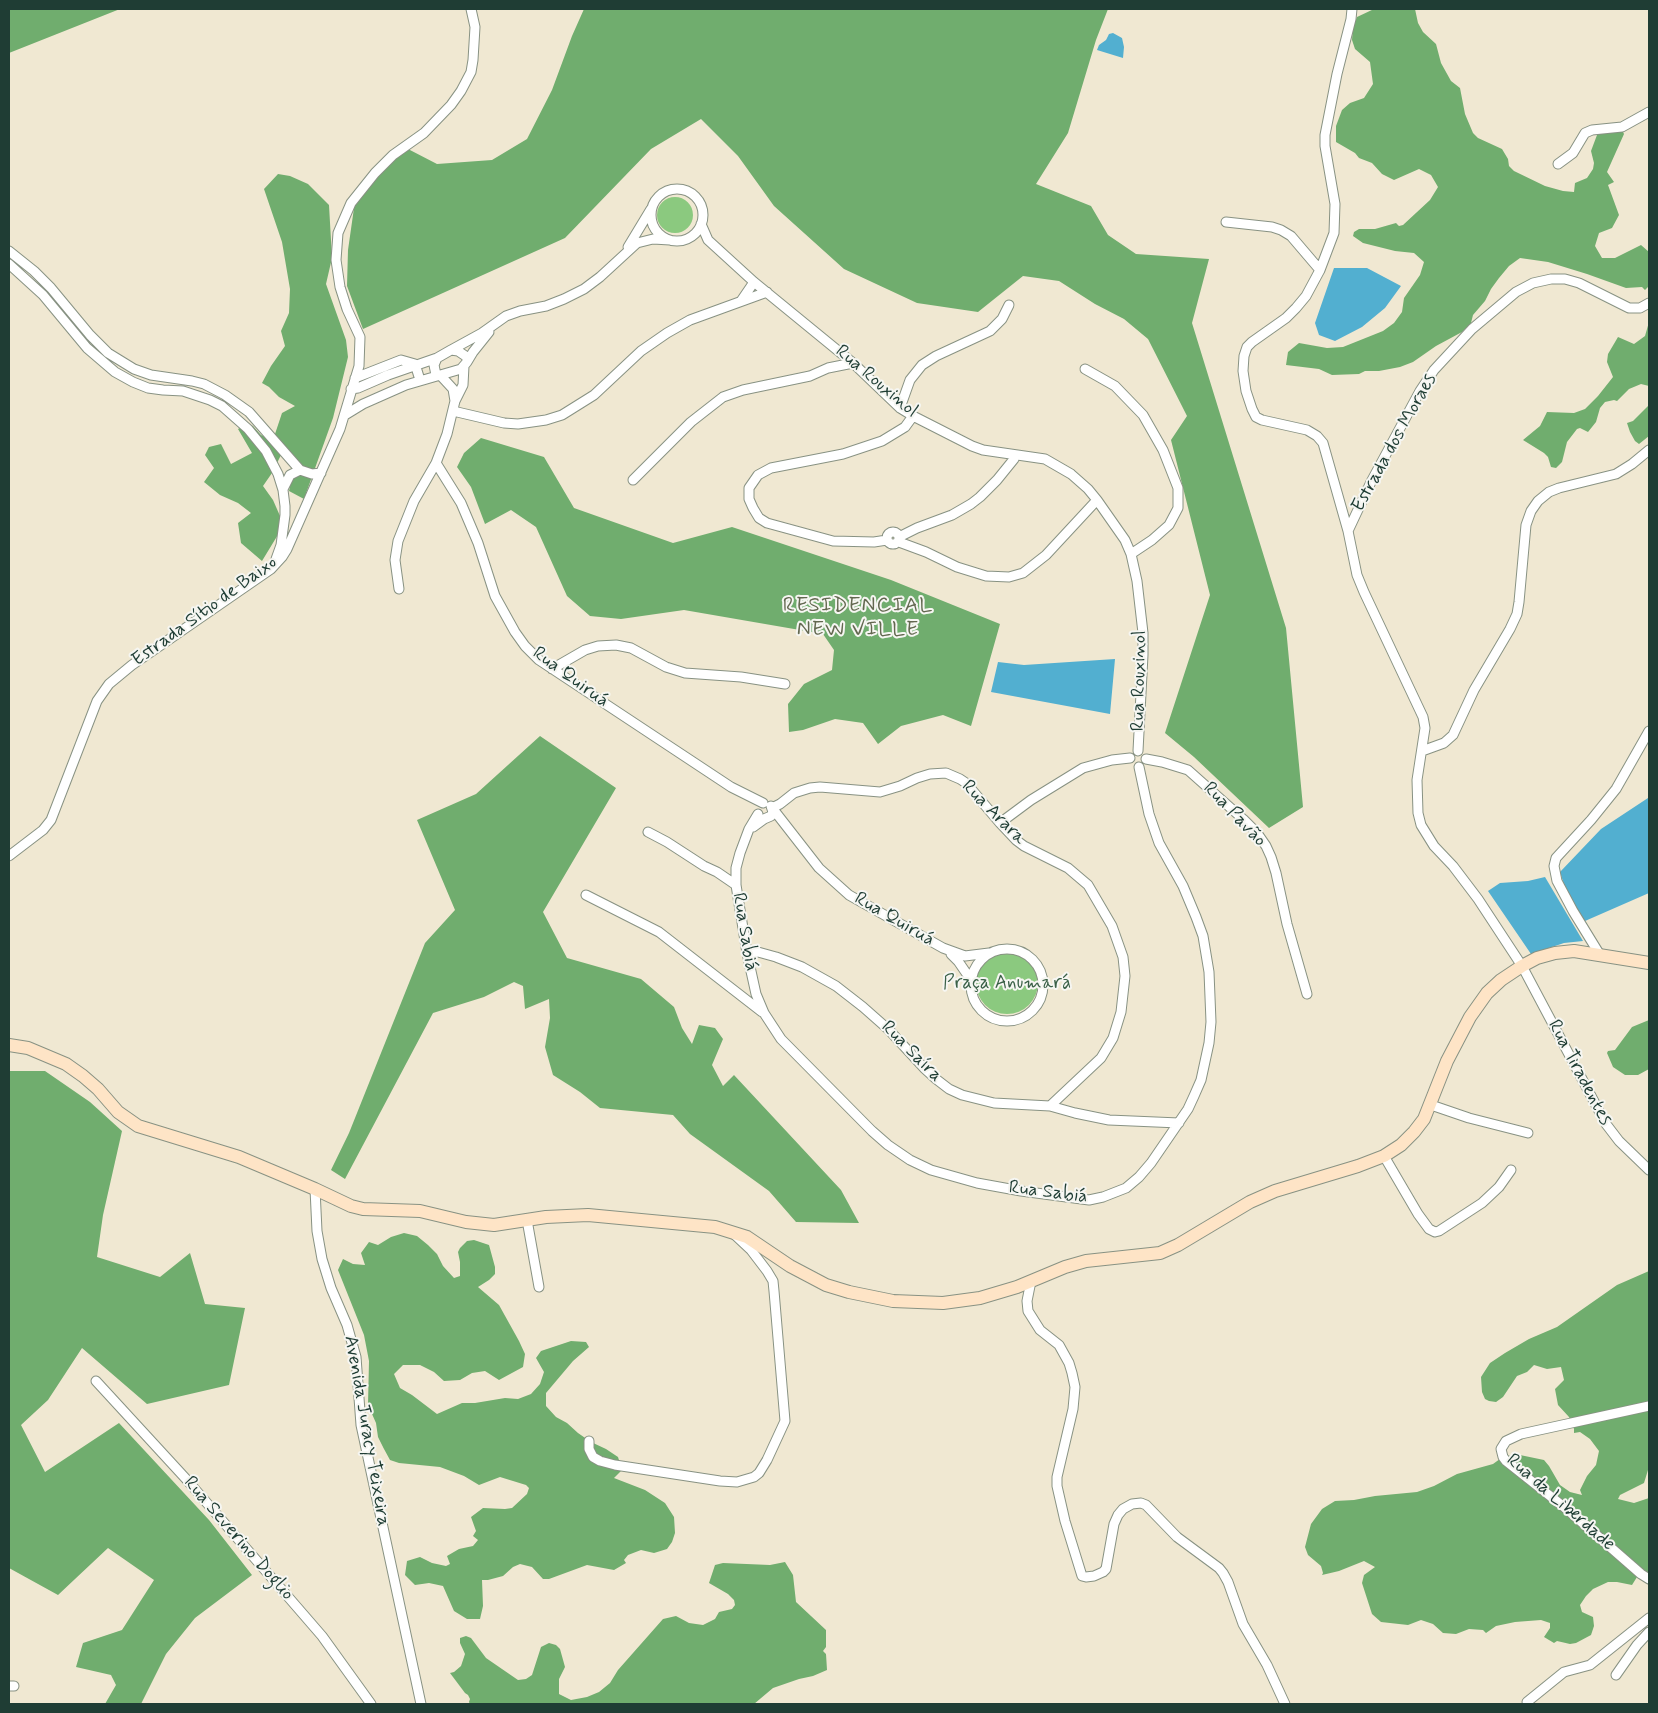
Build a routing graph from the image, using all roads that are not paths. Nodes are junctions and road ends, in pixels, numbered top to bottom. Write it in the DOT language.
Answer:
graph roads {
  1 [pos="471,9"];
  2 [pos="1352,9"];
  3 [pos="1649,112"];
  4 [pos="1558,164"];
  5 [pos="652,206"];
  6 [pos="1226,222"];
  7 [pos="701,224"];
  8 [pos="693,235"];
  9 [pos="670,240"];
  10 [pos="708,240"];
  11 [pos="9,251"];
  12 [pos="625,254"];
  13 [pos="9,264"];
  14 [pos="1320,270"];
  15 [pos="754,282"];
  16 [pos="767,292"];
  17 [pos="741,301"];
  18 [pos="1649,303"];
  19 [pos="1009,305"];
  20 [pos="495,324"];
  21 [pos="451,350"];
  22 [pos="837,350"];
  23 [pos="436,358"];
  24 [pos="853,363"];
  25 [pos="415,364"];
  26 [pos="466,364"];
  27 [pos="828,368"];
  28 [pos="1085,368"];
  29 [pos="438,375"];
  30 [pos="355,378"];
  31 [pos="420,380"];
  32 [pos="355,389"];
  33 [pos="455,401"];
  34 [pos="363,404"];
  35 [pos="900,408"];
  36 [pos="453,411"];
  37 [pos="345,415"];
  38 [pos="913,416"];
  39 [pos="1649,450"];
  40 [pos="1000,452"];
  41 [pos="1015,455"];
  42 [pos="436,463"];
  43 [pos="1005,470"];
  44 [pos="304,472"];
  45 [pos="321,473"];
  46 [pos="633,480"];
  47 [pos="317,483"];
  48 [pos="283,490"];
  49 [pos="1097,500"];
  50 [pos="286,506"];
  51 [pos="303,514"];
  52 [pos="1348,531"];
  53 [pos="894,537"];
  54 [pos="1131,554"];
  55 [pos="271,569"];
  56 [pos="399,589"];
  57 [pos="552,669"];
  58 [pos="785,684"];
  59 [pos="1649,731"];
  60 [pos="1138,751"];
  61 [pos="1422,751"];
  62 [pos="1130,758"];
  63 [pos="1146,759"];
  64 [pos="1139,766"];
  65 [pos="766,811"];
  66 [pos="1000,823"];
  67 [pos="648,832"];
  68 [pos="9,856"];
  69 [pos="736,871"];
  70 [pos="717,872"];
  71 [pos="736,885"];
  72 [pos="586,895"];
  73 [pos="943,948"];
  74 [pos="747,953"];
  75 [pos="989,953"];
  76 [pos="1600,955"];
  77 [pos="1649,963"];
  78 [pos="1522,966"];
  79 [pos="971,980"];
  80 [pos="1307,994"];
  81 [pos="764,1014"];
  82 [pos="9,1045"];
  83 [pos="1431,1105"];
  84 [pos="1050,1106"];
  85 [pos="1179,1123"];
  86 [pos="1528,1133"];
  87 [pos="1384,1156"];
  88 [pos="1511,1170"];
  89 [pos="1649,1170"];
  90 [pos="315,1189"];
  91 [pos="527,1220"];
  92 [pos="732,1231"];
  93 [pos="1031,1281"];
  94 [pos="539,1287"];
  95 [pos="96,1381"];
  96 [pos="1649,1406"];
  97 [pos="589,1441"];
  98 [pos="1649,1579"];
  99 [pos="1649,1618"];
  100 [pos="1649,1632"];
  101 [pos="1616,1675"];
  102 [pos="1527,1702"];
  103 [pos="371,1704"];
  104 [pos="421,1704"];
  105 [pos="1285,1704"];
  1 -- 30 [label="street, Estrada Sítio de Baixo"];
  2 -- 14 [label="street"];
  3 -- 4 [label="street"];
  5 -- 7 [label="street"];
  5 -- 9 [label="street"];
  5 -- 12 [label="street"];
  6 -- 14 [label="street"];
  7 -- 8 [label="street"];
  7 -- 10 [label="street, Rua Rouxinol"];
  8 -- 9 [label="street"];
  8 -- 10 [label="street, Rua Rouxinol"];
  9 -- 12 [label="street"];
  10 -- 15 [label="street, Rua Rouxinol"];
  11 -- 44 [label="street"];
  12 -- 20 [label="street"];
  13 -- 48 [label="street"];
  14 -- 52 [label="street, Rua Tiradentes"];
  15 -- 16 [label="street, Rua Rouxinol"];
  15 -- 17 [label="street"];
  16 -- 17 [label="street"];
  16 -- 22 [label="street, Rua Rouxinol"];
  17 -- 36 [label="street"];
  18 -- 52 [label="street, Estrada dos Moraes"];
  19 -- 35 [label="street"];
  20 -- 21 [label="street"];
  20 -- 26 [label="street"];
  21 -- 23 [label="street"];
  21 -- 26 [label="street"];
  22 -- 24 [label="street, Rua Rouxinol"];
  22 -- 27 [label="street"];
  23 -- 25 [label="street"];
  23 -- 29 [label="street"];
  24 -- 27 [label="street"];
  24 -- 35 [label="street, Rua Rouxinol"];
  25 -- 30 [label="street"];
  25 -- 31 [label="street"];
  25 -- 32 [label="street"];
  26 -- 29 [label="street"];
  26 -- 33 [label="street"];
  27 -- 46 [label="street"];
  28 -- 54 [label="street"];
  29 -- 31 [label="street"];
  29 -- 33 [label="street"];
  30 -- 32 [label="street, Estrada Sítio de Baixo"];
  31 -- 34 [label="street"];
  32 -- 34 [label="street"];
  32 -- 37 [label="street, Estrada Sítio de Baixo"];
  33 -- 36 [label="street"];
  34 -- 37 [label="street"];
  35 -- 38 [label="street, Rua Rouxinol"];
  36 -- 42 [label="street"];
  37 -- 45 [label="street, Estrada Sítio de Baixo"];
  38 -- 40 [label="street, Rua Rouxinol"];
  38 -- 53 [label="street"];
  39 -- 61 [label="street"];
  40 -- 41 [label="street, Rua Rouxinol"];
  40 -- 43 [label="street"];
  41 -- 43 [label="street"];
  41 -- 49 [label="street, Rua Rouxinol"];
  42 -- 56 [label="street"];
  42 -- 57 [label="street, Rua Quiruá"];
  43 -- 53 [label="street"];
  44 -- 45 [label="street"];
  44 -- 47 [label="street"];
  44 -- 48 [label="street"];
  45 -- 47 [label="street, Estrada Sítio de Baixo"];
  47 -- 51 [label="street, Estrada Sítio de Baixo"];
  48 -- 50 [label="street"];
  49 -- 53 [label="street"];
  49 -- 54 [label="street, Rua Rouxinol"];
  50 -- 51 [label="street"];
  50 -- 55 [label="street"];
  51 -- 55 [label="street, Estrada Sítio de Baixo"];
  52 -- 61 [label="street, Rua Tiradentes"];
  54 -- 60 [label="street, Rua Rouxinol"];
  55 -- 68 [label="street, Estrada Sítio de Baixo"];
  57 -- 58 [label="street"];
  57 -- 65 [label="street, Rua Quiruá"];
  59 -- 76 [label="street"];
  60 -- 62 [label="street"];
  60 -- 63 [label="street"];
  61 -- 78 [label="street, Rua Tiradentes"];
  62 -- 64 [label="street"];
  62 -- 66 [label="street"];
  63 -- 64 [label="street"];
  63 -- 80 [label="street, Rua Pavão"];
  64 -- 85 [label="street, Rua Sabiá"];
  65 -- 66 [label="street, Rua Arara"];
  65 -- 69 [label="street, Rua Sabiá"];
  65 -- 73 [label="street, Rua Quiruá"];
  66 -- 84 [label="street, Rua Arara"];
  67 -- 70 [label="street"];
  69 -- 70 [label="street"];
  69 -- 71 [label="street, Rua Sabiá"];
  70 -- 71 [label="street"];
  71 -- 74 [label="street, Rua Sabiá"];
  72 -- 81 [label="street"];
  73 -- 75 [label="street"];
  73 -- 79 [label="street"];
  74 -- 81 [label="street, Rua Sabiá"];
  74 -- 84 [label="street, Rua Saíra"];
  75 -- 79 [label="street"];
  75 -- 79 [label="street"];
  76 -- 77 [label="main road"];
  76 -- 78 [label="main road"];
  78 -- 83 [label="main road"];
  78 -- 89 [label="street, Rua Tiradentes"];
  81 -- 85 [label="street, Rua Sabiá"];
  82 -- 90 [label="main road"];
  83 -- 86 [label="street"];
  83 -- 87 [label="main road"];
  84 -- 85 [label="street, Rua Saíra"];
  87 -- 88 [label="street"];
  87 -- 93 [label="main road"];
  90 -- 91 [label="main road"];
  90 -- 104 [label="street, Avenida Juracy Teixeira"];
  91 -- 92 [label="main road"];
  91 -- 94 [label="street"];
  92 -- 93 [label="main road"];
  92 -- 97 [label="street"];
  93 -- 105 [label="street"];
  95 -- 103 [label="street, Rua Severino Doglio"];
  96 -- 98 [label="street, Rua da Liberdade"];
  99 -- 102 [label="street"];
  100 -- 101 [label="street"];
}
